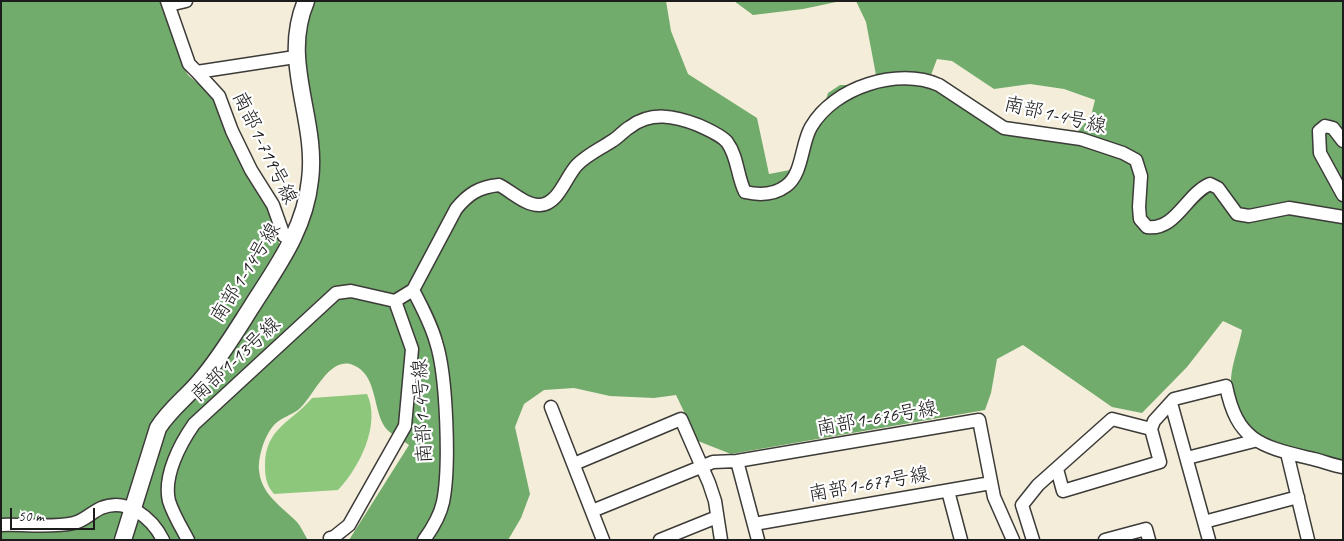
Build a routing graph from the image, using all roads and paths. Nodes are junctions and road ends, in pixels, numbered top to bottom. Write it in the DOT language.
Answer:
graph roads {
  1 [pos="186,1"];
  2 [pos="306,1"];
  3 [pos="168,3"];
  4 [pos="295,57"];
  5 [pos="197,72"];
  6 [pos="1343,141"];
  7 [pos="1343,195"];
  8 [pos="1343,218"];
  9 [pos="293,240"];
  10 [pos="413,290"];
  11 [pos="394,301"];
  12 [pos="1171,403"];
  13 [pos="551,407"];
  14 [pos="1151,429"];
  15 [pos="1254,441"];
  16 [pos="1287,453"];
  17 [pos="1187,458"];
  18 [pos="737,461"];
  19 [pos="574,464"];
  20 [pos="702,467"];
  21 [pos="1343,467"];
  22 [pos="1057,469"];
  23 [pos="991,483"];
  24 [pos="948,491"];
  25 [pos="1298,498"];
  26 [pos="134,509"];
  27 [pos="592,511"];
  28 [pos="717,517"];
  29 [pos="1204,522"];
  30 [pos="754,524"];
  31 [pos="1,525"];
  32 [pos="330,538"];
  33 [pos="123,540"];
  34 [pos="163,540"];
  35 [pos="188,540"];
  36 [pos="424,540"];
  37 [pos="603,540"];
  38 [pos="660,540"];
  39 [pos="721,540"];
  40 [pos="758,540"];
  41 [pos="961,540"];
  42 [pos="1013,540"];
  43 [pos="1033,540"];
  44 [pos="1105,540"];
  45 [pos="1149,540"];
  46 [pos="1209,540"];
  47 [pos="1308,540"];
  1 -- 3 [label="street"];
  2 -- 4 [label="street, 南部1-14号線"];
  3 -- 5 [label="street, 南部1-719号線"];
  4 -- 5 [label="street"];
  4 -- 9 [label="street, 南部1-14号線"];
  5 -- 9 [label="street, 南部1-719号線"];
  6 -- 7 [label="street"];
  8 -- 10 [label="street, 南部1-4号線"];
  9 -- 26 [label="street, 南部1-14号線"];
  10 -- 11 [label="street"];
  10 -- 36 [label="street, 南部1-4号線"];
  11 -- 32 [label="street"];
  11 -- 35 [label="street, 南部1-13号線"];
  12 -- 14 [label="street"];
  12 -- 15 [label="street"];
  12 -- 17 [label="street"];
  13 -- 19 [label="street"];
  14 -- 22 [label="street"];
  14 -- 22 [label="street"];
  15 -- 16 [label="street"];
  15 -- 17 [label="street"];
  16 -- 21 [label="street"];
  16 -- 25 [label="street"];
  17 -- 29 [label="street"];
  18 -- 20 [label="street"];
  18 -- 23 [label="street, 南部1-676号線"];
  18 -- 30 [label="street"];
  19 -- 20 [label="street"];
  19 -- 27 [label="street"];
  20 -- 27 [label="street"];
  20 -- 28 [label="street"];
  22 -- 43 [label="street"];
  23 -- 24 [label="street, 南部1-677号線"];
  23 -- 42 [label="street, 南部1-676号線"];
  24 -- 30 [label="street, 南部1-677号線"];
  24 -- 41 [label="street"];
  25 -- 29 [label="street"];
  25 -- 47 [label="street"];
  26 -- 31 [label="street"];
  26 -- 33 [label="street, 南部1-14号線"];
  26 -- 34 [label="street"];
  27 -- 37 [label="street"];
  28 -- 38 [label="street"];
  28 -- 39 [label="street"];
  29 -- 46 [label="street"];
  30 -- 40 [label="street"];
  44 -- 45 [label="street"];
}
